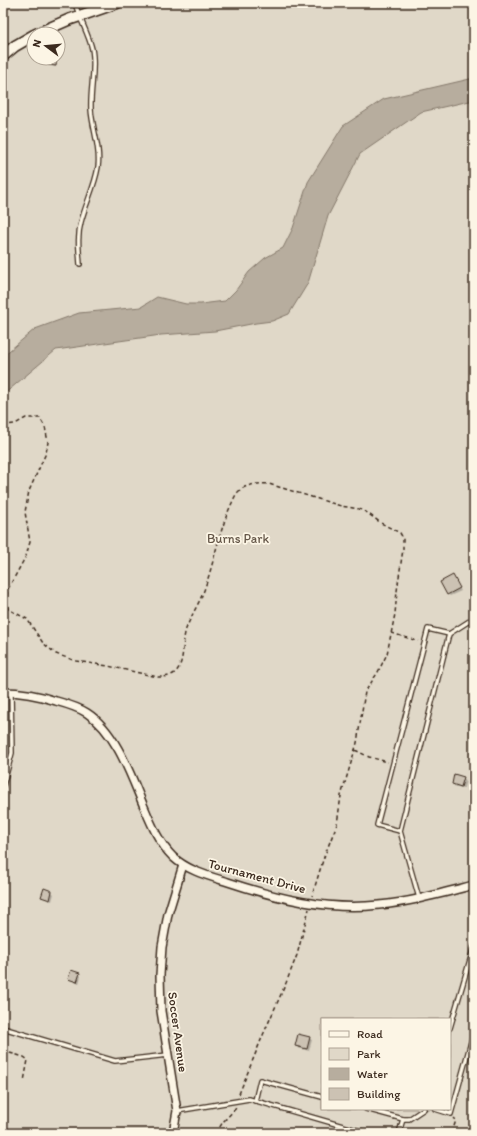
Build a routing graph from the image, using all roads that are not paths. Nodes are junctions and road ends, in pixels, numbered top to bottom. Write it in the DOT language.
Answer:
graph roads {
  1 [pos="75,3"];
  2 [pos="117,3"];
  3 [pos="79,16"];
  4 [pos="53,26"];
  5 [pos="26,39"];
  6 [pos="3,56"];
  7 [pos="80,264"];
  8 [pos="474,618"];
  9 [pos="449,634"];
  10 [pos="7,692"];
  11 [pos="3,786"];
  12 [pos="400,831"];
  13 [pos="183,866"];
  14 [pos="474,885"];
  15 [pos="419,898"];
  16 [pos="474,946"];
  17 [pos="451,1025"];
  18 [pos="3,1028"];
  19 [pos="474,1031"];
  20 [pos="168,1056"];
  21 [pos="321,1097"];
  22 [pos="255,1101"];
  23 [pos="370,1110"];
  24 [pos="422,1110"];
  25 [pos="438,1110"];
  26 [pos="177,1111"];
  27 [pos="403,1119"];
  28 [pos="173,1133"];
  29 [pos="367,1133"];
  30 [pos="399,1133"];
  1 -- 3 [label="lane"];
  2 -- 3 [label="street"];
  3 -- 4 [label="street"];
  3 -- 7 [label="lane"];
  5 -- 6 [label="street"];
  8 -- 9 [label="lane"];
  9 -- 12 [label="lane"];
  9 -- 12 [label="lane"];
  10 -- 11 [label="lane"];
  10 -- 13 [label="street, Tournament Drive"];
  12 -- 15 [label="lane"];
  13 -- 15 [label="street, Tournament Drive"];
  13 -- 20 [label="street, Soccer Avenue"];
  14 -- 15 [label="street, Tournament Drive"];
  16 -- 17 [label="lane"];
  18 -- 20 [label="lane"];
  19 -- 25 [label="lane"];
  20 -- 26 [label="street, Soccer Avenue"];
  21 -- 22 [label="lane"];
  22 -- 26 [label="lane"];
  22 -- 29 [label="lane"];
  23 -- 27 [label="lane"];
  24 -- 27 [label="lane"];
  26 -- 28 [label="street, Soccer Avenue"];
  27 -- 30 [label="lane"];
}
